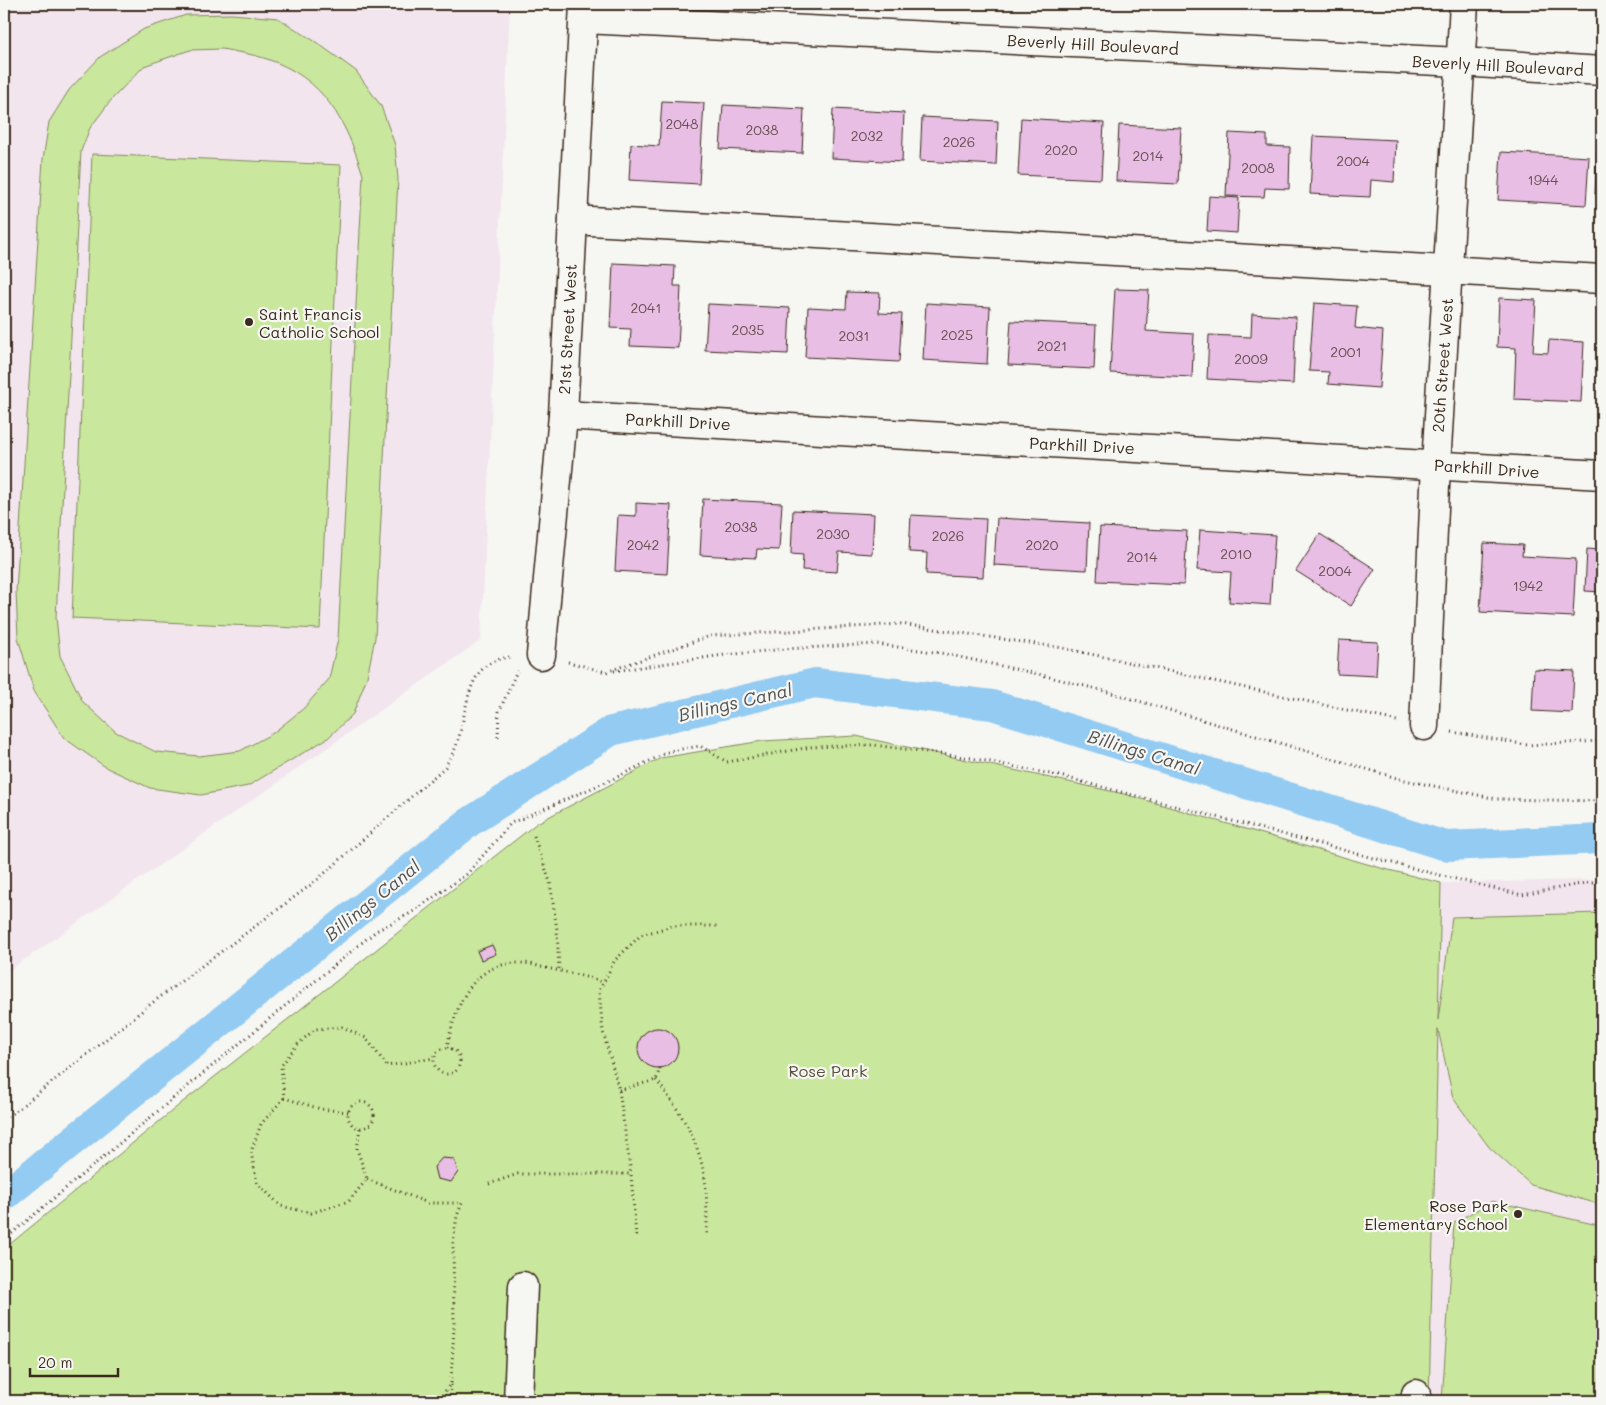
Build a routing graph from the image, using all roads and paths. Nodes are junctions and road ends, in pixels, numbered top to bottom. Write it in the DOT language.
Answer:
graph roads {
  1 [pos="1464,4"];
  2 [pos="584,12"];
  3 [pos="1460,62"];
  4 [pos="1602,71"];
  5 [pos="573,220"];
  6 [pos="1448,270"];
  7 [pos="1602,279"];
  8 [pos="563,415"];
  9 [pos="1436,465"];
  10 [pos="1602,475"];
  11 [pos="540,654"];
  12 [pos="606,672"];
  13 [pos="1424,726"];
  14 [pos="498,737"];
  15 [pos="1602,741"];
  16 [pos="1602,801"];
  17 [pos="534,836"];
  18 [pos="1602,883"];
  19 [pos="718,926"];
  20 [pos="559,970"];
  21 [pos="604,982"];
  22 [pos="447,1048"];
  23 [pos="434,1058"];
  24 [pos="660,1068"];
  25 [pos="656,1080"];
  26 [pos="620,1090"];
  27 [pos="284,1098"];
  28 [pos="348,1112"];
  29 [pos="4,1120"];
  30 [pos="360,1128"];
  31 [pos="631,1174"];
  32 [pos="367,1179"];
  33 [pos="489,1184"];
  34 [pos="636,1236"];
  35 [pos="707,1237"];
  36 [pos="4,1240"];
  37 [pos="523,1286"];
  38 [pos="451,1383"];
  39 [pos="438,1401"];
  40 [pos="450,1401"];
  41 [pos="518,1401"];
  1 -- 3 [label="street, 20th Street West"];
  2 -- 3 [label="street, Beverly Hill Boulevard"];
  2 -- 5 [label="street, 21st Street West"];
  3 -- 4 [label="street, Beverly Hill Boulevard"];
  3 -- 6 [label="street, 20th Street West"];
  5 -- 6 [label="street"];
  5 -- 8 [label="street, 21st Street West"];
  6 -- 7 [label="street"];
  6 -- 9 [label="street, 20th Street West"];
  8 -- 9 [label="street, Parkhill Drive"];
  8 -- 11 [label="street, 21st Street West"];
  9 -- 10 [label="street, Parkhill Drive"];
  9 -- 13 [label="street, 20th Street West"];
  11 -- 12 [label="path"];
  11 -- 14 [label="path"];
  11 -- 29 [label="path"];
  12 -- 13 [label="path"];
  12 -- 16 [label="path"];
  13 -- 15 [label="path"];
  17 -- 20 [label="path"];
  18 -- 36 [label="path"];
  19 -- 21 [label="path"];
  20 -- 21 [label="path"];
  20 -- 22 [label="path"];
  21 -- 26 [label="path"];
  22 -- 23 [label="path"];
  22 -- 23 [label="path"];
  23 -- 27 [label="path"];
  24 -- 25 [label="path"];
  25 -- 26 [label="path"];
  25 -- 35 [label="path"];
  26 -- 31 [label="path"];
  27 -- 28 [label="path"];
  27 -- 32 [label="path"];
  28 -- 30 [label="path"];
  28 -- 30 [label="path"];
  30 -- 32 [label="path"];
  31 -- 33 [label="path"];
  31 -- 34 [label="path"];
  32 -- 38 [label="path"];
  37 -- 41 [label="street"];
  38 -- 39 [label="path"];
  38 -- 40 [label="path"];
}
